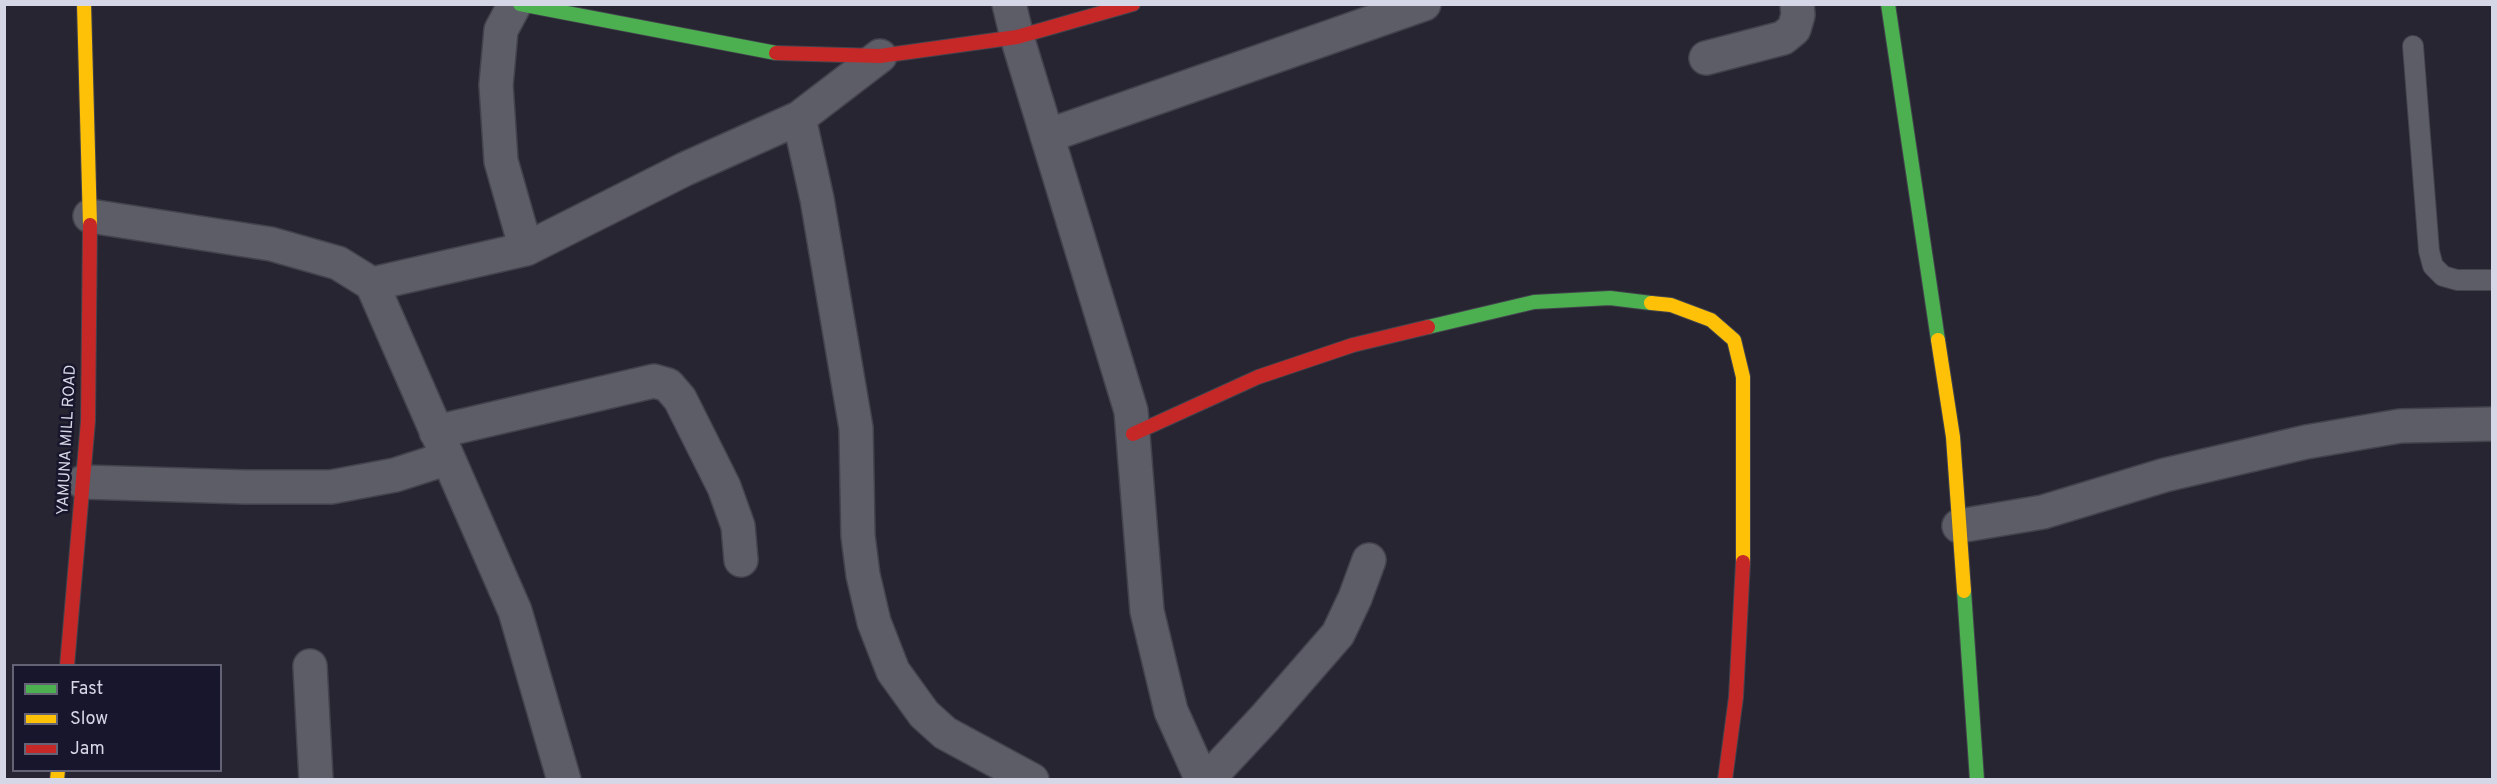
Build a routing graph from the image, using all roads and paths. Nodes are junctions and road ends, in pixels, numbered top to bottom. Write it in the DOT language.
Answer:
graph roads {
  1 [pos="84,4"];
  2 [pos="515,4"];
  3 [pos="520,4"];
  4 [pos="1009,4"];
  5 [pos="1133,4"];
  6 [pos="1424,4"];
  7 [pos="1797,4"];
  8 [pos="1888,4"];
  9 [pos="1017,37"];
  10 [pos="2413,46"];
  11 [pos="880,56"];
  12 [pos="1706,58"];
  13 [pos="799,118"];
  14 [pos="1047,136"];
  15 [pos="90,216"];
  16 [pos="526,249"];
  17 [pos="2493,280"];
  18 [pos="372,284"];
  19 [pos="2493,424"];
  20 [pos="1133,434"];
  21 [pos="442,445"];
  22 [pos="83,482"];
  23 [pos="1959,525"];
  24 [pos="741,560"];
  25 [pos="1369,560"];
  26 [pos="67,664"];
  27 [pos="310,666"];
  28 [pos="316,780"];
  29 [pos="564,780"];
  30 [pos="1032,780"];
  31 [pos="1202,780"];
  32 [pos="1207,780"];
  33 [pos="1725,780"];
  34 [pos="1977,780"];
  1 -- 15 [label="street, YAMUNA MILL ROAD"];
  2 -- 16 [label="street"];
  3 -- 11 [label="street"];
  4 -- 9 [label="street"];
  5 -- 9 [label="street"];
  6 -- 14 [label="street"];
  7 -- 12 [label="street"];
  8 -- 23 [label="street"];
  9 -- 11 [label="street"];
  9 -- 14 [label="street"];
  10 -- 17 [label="lane"];
  11 -- 13 [label="street"];
  13 -- 16 [label="street"];
  13 -- 30 [label="street"];
  14 -- 20 [label="street"];
  15 -- 18 [label="street"];
  15 -- 22 [label="street, YAMUNA MILL ROAD"];
  16 -- 18 [label="street"];
  18 -- 21 [label="street"];
  19 -- 23 [label="street"];
  20 -- 31 [label="street"];
  20 -- 33 [label="street"];
  21 -- 22 [label="street"];
  21 -- 24 [label="street"];
  21 -- 29 [label="street"];
  22 -- 26 [label="street, YAMUNA MILL ROAD"];
  23 -- 34 [label="street"];
  25 -- 32 [label="street"];
  27 -- 28 [label="street"];
}
